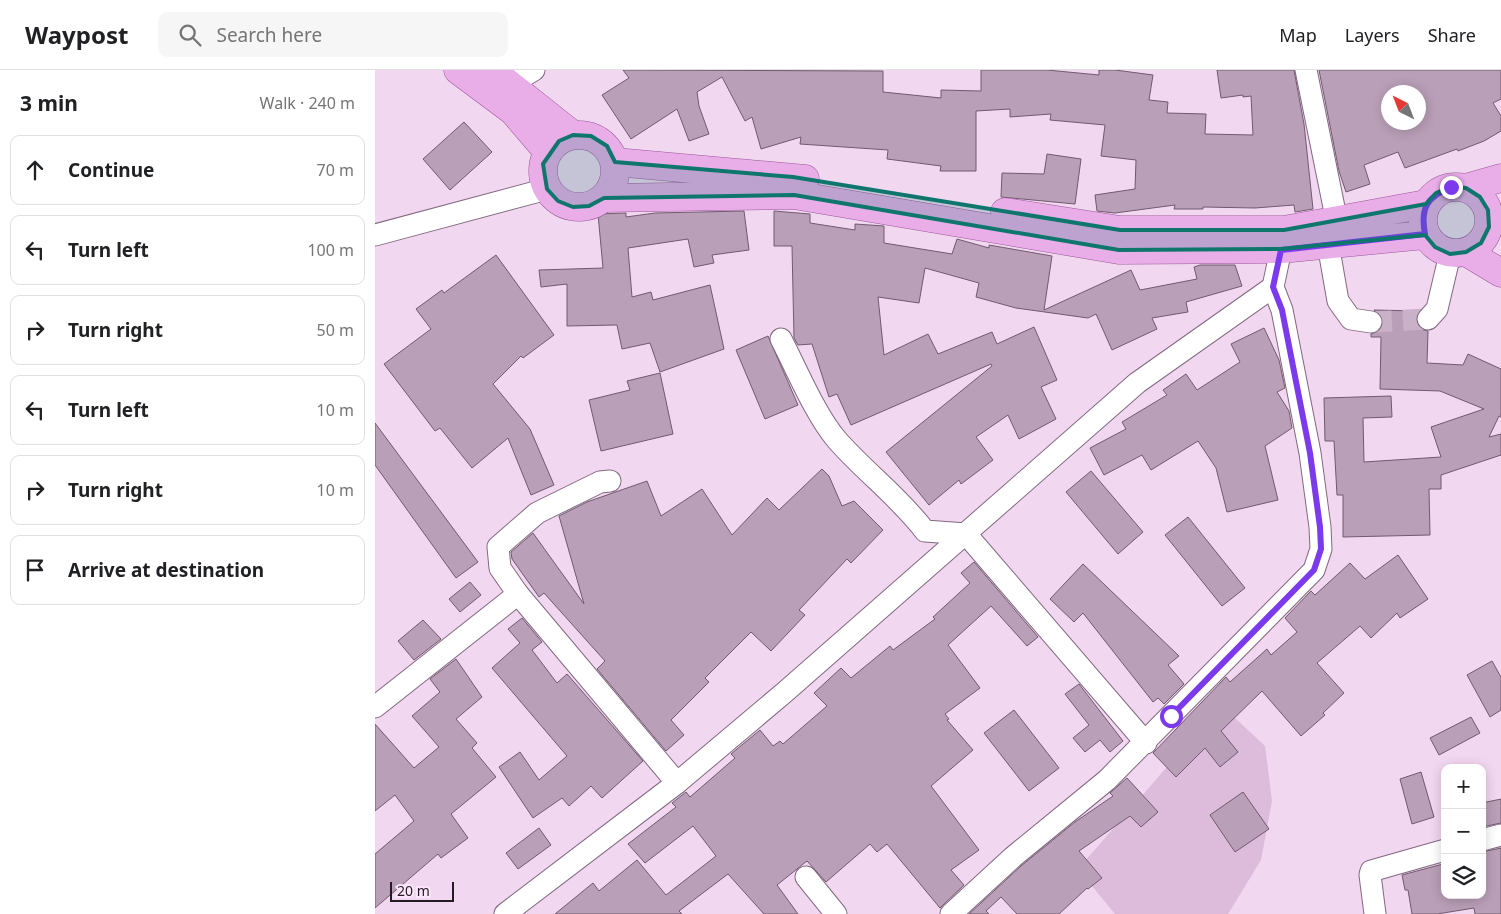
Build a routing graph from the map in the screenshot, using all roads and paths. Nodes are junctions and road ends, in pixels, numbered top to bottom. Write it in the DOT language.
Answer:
graph roads {
  1 [pos="458,70"];
  2 [pos="534,70"];
  3 [pos="1306,70"];
  4 [pos="501,77"];
  5 [pos="573,135"];
  6 [pos="548,152"];
  7 [pos="615,162"];
  8 [pos="1501,178"];
  9 [pos="1466,188"];
  10 [pos="547,189"];
  11 [pos="604,198"];
  12 [pos="1426,204"];
  13 [pos="1332,233"];
  14 [pos="1495,233"];
  15 [pos="1425,234"];
  16 [pos="375,235"];
  17 [pos="1281,250"];
  18 [pos="1458,253"];
  19 [pos="1501,273"];
  20 [pos="1273,287"];
  21 [pos="1428,320"];
  22 [pos="1371,322"];
  23 [pos="781,339"];
  24 [pos="610,482"];
  25 [pos="966,534"];
  26 [pos="518,594"];
  27 [pos="375,707"];
  28 [pos="1146,743"];
  29 [pos="677,783"];
  30 [pos="1501,835"];
  31 [pos="1486,839"];
  32 [pos="1441,851"];
  33 [pos="806,877"];
  34 [pos="505,914"];
  35 [pos="836,914"];
  36 [pos="951,914"];
  37 [pos="1375,914"];
  1 -- 6 [label="main road"];
  2 -- 4 [label="street"];
  3 -- 13 [label="street"];
  4 -- 5 [label="main road"];
  5 -- 6 [label="main road"];
  5 -- 7 [label="main road"];
  6 -- 10 [label="main road"];
  7 -- 11 [label="main road"];
  7 -- 13 [label="main road"];
  8 -- 9 [label="main road"];
  9 -- 12 [label="main road"];
  9 -- 14 [label="main road"];
  10 -- 11 [label="main road"];
  10 -- 16 [label="street"];
  11 -- 17 [label="main road"];
  12 -- 13 [label="main road"];
  12 -- 15 [label="main road"];
  13 -- 15 [label="main road"];
  13 -- 17 [label="main road"];
  13 -- 22 [label="street"];
  14 -- 18 [label="main road"];
  15 -- 18 [label="main road"];
  17 -- 20 [label="street"];
  18 -- 19 [label="main road"];
  18 -- 21 [label="street"];
  20 -- 25 [label="street"];
  20 -- 28 [label="street"];
  23 -- 25 [label="street"];
  24 -- 26 [label="street"];
  25 -- 28 [label="street"];
  25 -- 29 [label="street"];
  26 -- 27 [label="street"];
  26 -- 29 [label="street"];
  28 -- 36 [label="street"];
  29 -- 34 [label="street"];
  30 -- 31 [label="street"];
  32 -- 37 [label="street"];
  33 -- 35 [label="street"];
}
